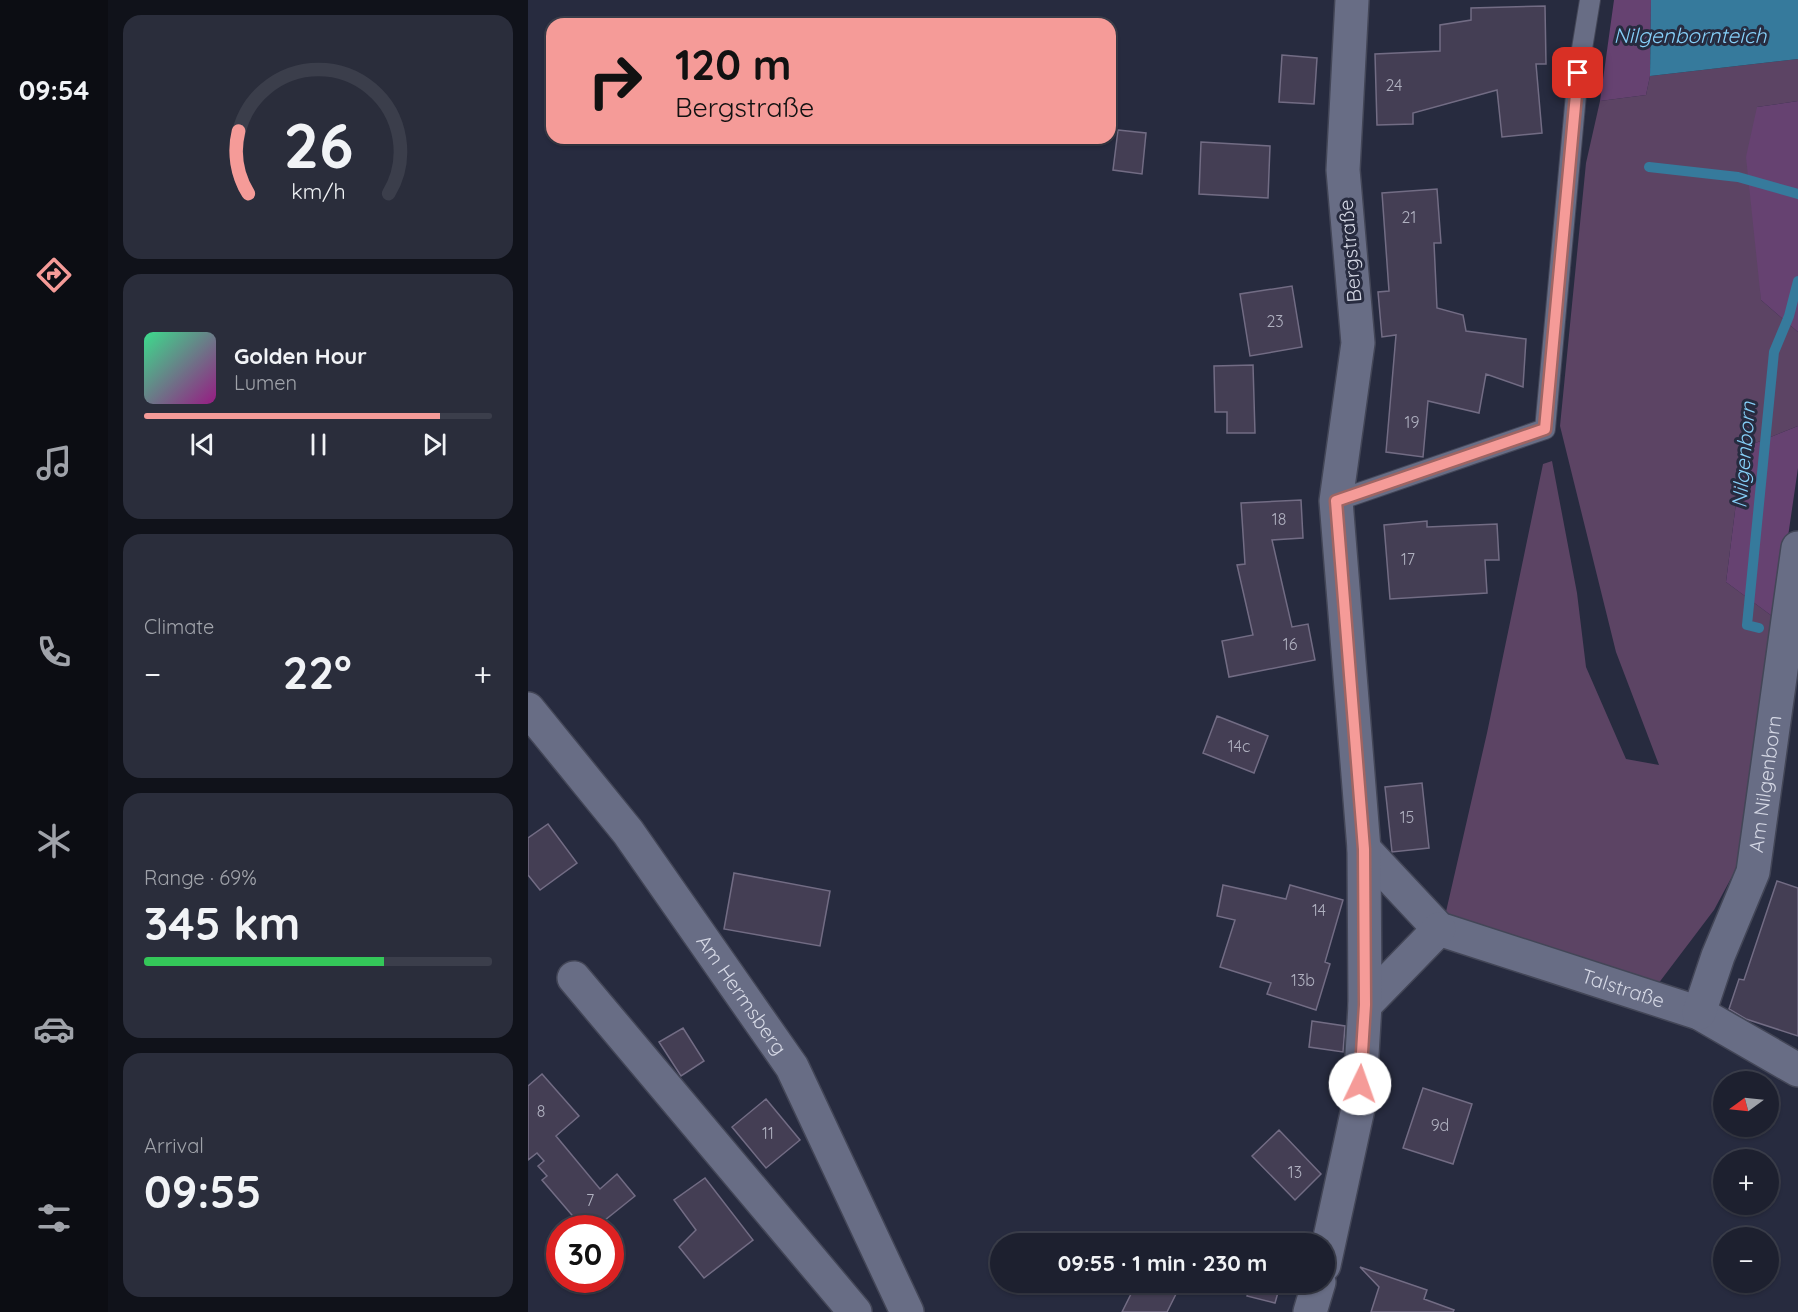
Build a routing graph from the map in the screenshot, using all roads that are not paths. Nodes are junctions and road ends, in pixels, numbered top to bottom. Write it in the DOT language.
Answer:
graph roads {
  1 [pos="1352,0"];
  2 [pos="1590,0"];
  3 [pos="1336,501"];
  4 [pos="1798,548"];
  5 [pos="528,709"];
  6 [pos="1364,849"];
  7 [pos="1439,929"];
  8 [pos="574,978"];
  9 [pos="1365,1005"];
  10 [pos="1700,1013"];
  11 [pos="1798,1070"];
  12 [pos="1331,1233"];
  13 [pos="1316,1293"];
  14 [pos="855,1312"];
  15 [pos="907,1312"];
  16 [pos="1310,1312"];
  1 -- 3 [label="street, Bergstraße"];
  2 -- 3 [label="lane"];
  3 -- 6 [label="street, Bergstraße"];
  4 -- 10 [label="street, Am Nilgenborn"];
  5 -- 15 [label="street, Am Hermsberg"];
  6 -- 7 [label="street, Talstraße"];
  6 -- 9 [label="street, Bergstraße"];
  7 -- 9 [label="street"];
  7 -- 10 [label="street, Talstraße"];
  8 -- 14 [label="street"];
  9 -- 12 [label="street, Bergstraße"];
  10 -- 11 [label="street, Talstraße"];
  13 -- 16 [label="street"];
}
